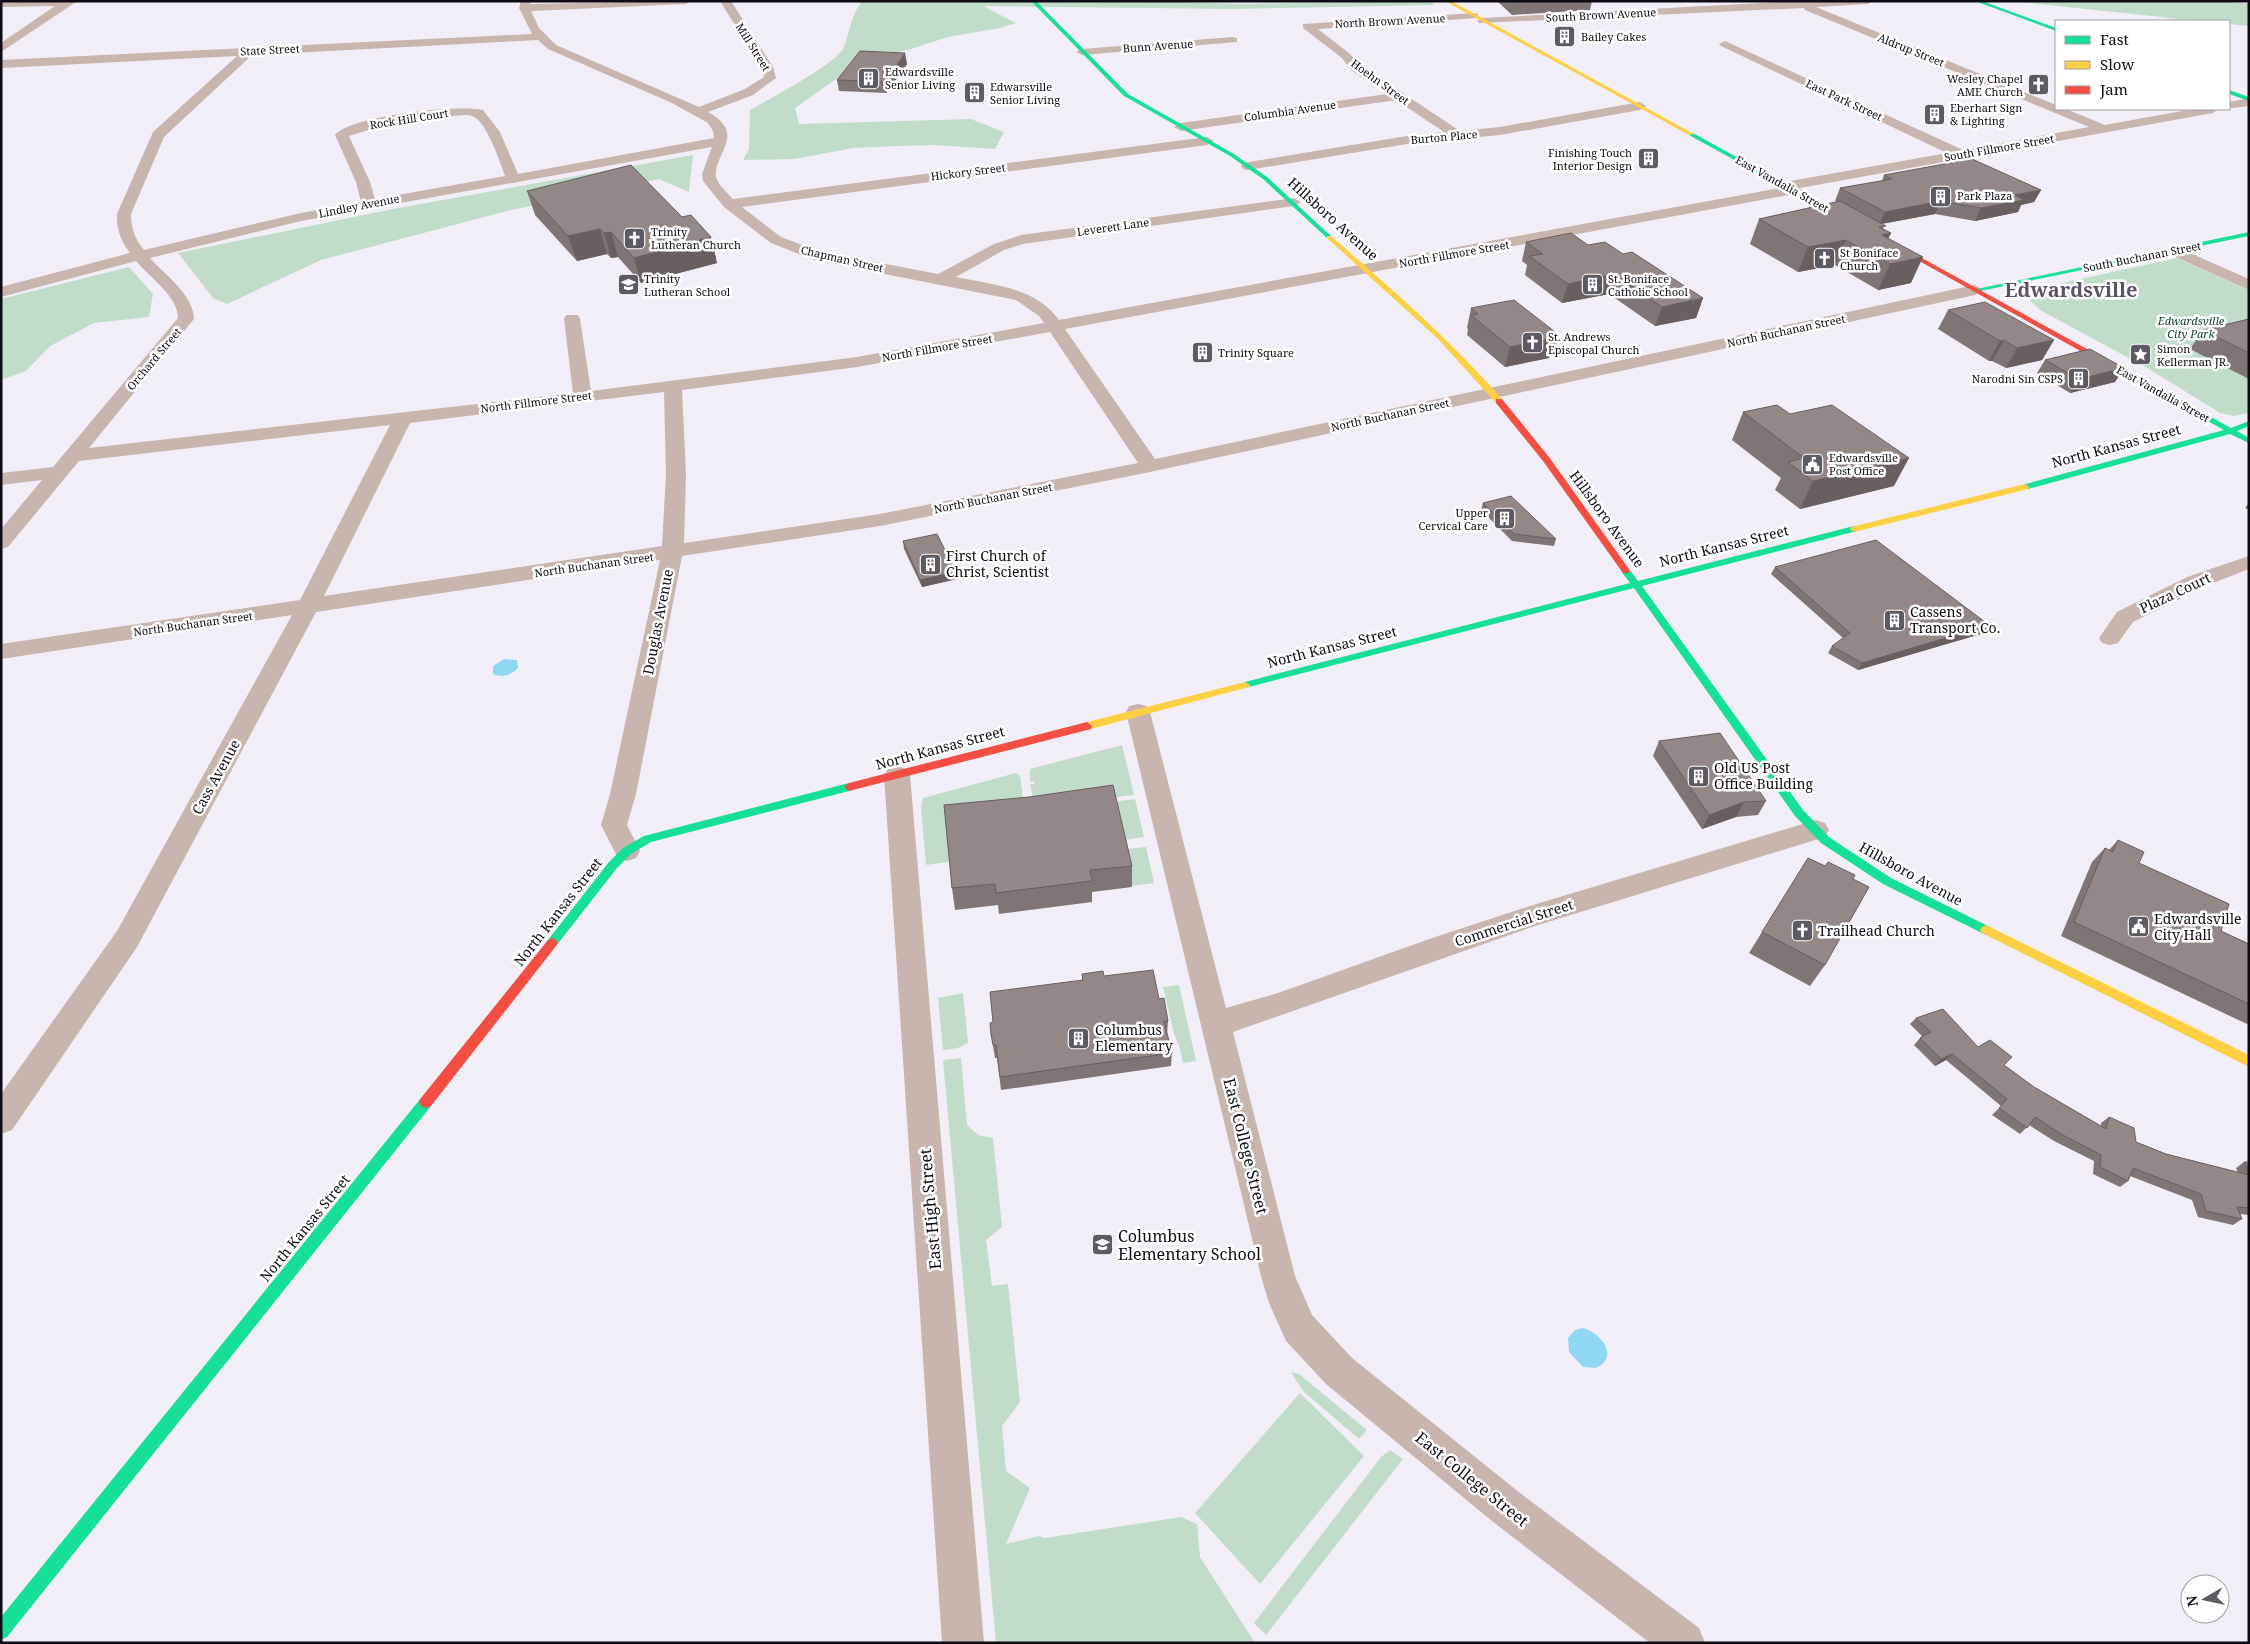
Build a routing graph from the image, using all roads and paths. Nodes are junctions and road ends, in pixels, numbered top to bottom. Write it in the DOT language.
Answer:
graph roads {
  1 [pos="686,1"];
  2 [pos="724,1"];
  3 [pos="1033,1"];
  4 [pos="1447,1"];
  5 [pos="1868,1"];
  6 [pos="1978,1"];
  7 [pos="71,2"];
  8 [pos="1,4"];
  9 [pos="525,5"];
  10 [pos="1801,5"];
  11 [pos="1479,19"];
  12 [pos="1307,26"];
  13 [pos="2055,30"];
  14 [pos="539,37"];
  15 [pos="1233,40"];
  16 [pos="1725,44"];
  17 [pos="1,49"];
  18 [pos="249,51"];
  19 [pos="1082,52"];
  20 [pos="1,64"];
  21 [pos="2230,92"];
  22 [pos="1399,96"];
  23 [pos="2249,101"];
  24 [pos="1640,106"];
  25 [pos="2230,106"];
  26 [pos="2055,109"];
  27 [pos="2058,110"];
  28 [pos="2208,110"];
  29 [pos="700,111"];
  30 [pos="1181,127"];
  31 [pos="2104,129"];
  32 [pos="1457,135"];
  33 [pos="720,141"];
  34 [pos="1207,141"];
  35 [pos="1963,155"];
  36 [pos="1248,166"];
  37 [pos="512,177"];
  38 [pos="1790,188"];
  39 [pos="1294,202"];
  40 [pos="368,204"];
  41 [pos="729,204"];
  42 [pos="1861,227"];
  43 [pos="2249,234"];
  44 [pos="1878,236"];
  45 [pos="2174,251"];
  46 [pos="140,256"];
  47 [pos="1366,270"];
  48 [pos="940,280"];
  49 [pos="2249,286"];
  50 [pos="1975,290"];
  51 [pos="1,292"];
  52 [pos="572,319"];
  53 [pos="1056,326"];
  54 [pos="673,386"];
  55 [pos="1494,393"];
  56 [pos="583,397"];
  57 [pos="402,418"];
  58 [pos="2249,424"];
  59 [pos="2231,431"];
  60 [pos="2249,441"];
  61 [pos="74,456"];
  62 [pos="1150,466"];
  63 [pos="61,472"];
  64 [pos="1,479"];
  65 [pos="1,543"];
  66 [pos="672,553"];
  67 [pos="2249,562"];
  68 [pos="1635,584"];
  69 [pos="308,607"];
  70 [pos="2110,638"];
  71 [pos="1,652"];
  72 [pos="1138,712"];
  73 [pos="897,775"];
  74 [pos="1816,830"];
  75 [pos="627,851"];
  76 [pos="1214,1022"];
  77 [pos="2249,1061"];
  78 [pos="1,1120"];
  79 [pos="1,1632"];
  80 [pos="963,1643"];
  81 [pos="1684,1643"];
  1 -- 9 [label="street"];
  2 -- 29 [label="street, Mill Street"];
  3 -- 19 [label="street, Hillsboro Avenue"];
  4 -- 11 [label="street, East Vandalia Street"];
  5 -- 10 [label="street, South Brown Avenue"];
  6 -- 13 [label="street"];
  7 -- 8 [label="street"];
  7 -- 17 [label="street"];
  9 -- 14 [label="street"];
  10 -- 11 [label="street, South Brown Avenue"];
  10 -- 26 [label="street, Aldrup Street"];
  11 -- 12 [label="street, North Brown Avenue"];
  11 -- 24 [label="street, East Vandalia Street"];
  12 -- 22 [label="street, Hoehn Street"];
  14 -- 18 [label="street, State Street"];
  14 -- 29 [label="street"];
  15 -- 19 [label="street, Bunn Avenue"];
  16 -- 35 [label="street, East Park Street"];
  18 -- 20 [label="street, State Street"];
  18 -- 46 [label="street, Orchard Street"];
  19 -- 30 [label="street, Hillsboro Avenue"];
  21 -- 23 [label="street"];
  22 -- 30 [label="street, Columbia Avenue"];
  22 -- 32 [label="street, Hoehn Street"];
  23 -- 25 [label="street"];
  24 -- 32 [label="street, Burton Place"];
  24 -- 38 [label="street, East Vandalia Street"];
  27 -- 31 [label="street, Aldrup Street"];
  28 -- 31 [label="street, South Fillmore Street"];
  29 -- 33 [label="street"];
  30 -- 34 [label="street, Hillsboro Avenue"];
  31 -- 35 [label="street, South Fillmore Street"];
  32 -- 36 [label="street, Burton Place"];
  33 -- 37 [label="street, Lindley Avenue"];
  33 -- 41 [label="street, Chapman Street"];
  34 -- 36 [label="street, Hillsboro Avenue"];
  34 -- 41 [label="street, Hickory Street"];
  35 -- 38 [label="street, South Fillmore Street"];
  36 -- 39 [label="street, Hillsboro Avenue"];
  37 -- 40 [label="street, Lindley Avenue"];
  37 -- 40 [label="street, Rock Hill Court"];
  38 -- 42 [label="street, East Vandalia Street"];
  38 -- 47 [label="street, North Fillmore Street"];
  39 -- 47 [label="street, Hillsboro Avenue"];
  39 -- 48 [label="street, Leverett Lane"];
  40 -- 46 [label="street, Lindley Avenue"];
  41 -- 48 [label="street, Chapman Street"];
  43 -- 45 [label="street, South Buchanan Street"];
  44 -- 50 [label="street, East Vandalia Street"];
  45 -- 49 [label="street"];
  45 -- 50 [label="street, South Buchanan Street"];
  46 -- 51 [label="street, Lindley Avenue"];
  46 -- 61 [label="street, Orchard Street"];
  47 -- 53 [label="street, North Fillmore Street"];
  47 -- 55 [label="street, Hillsboro Avenue"];
  48 -- 53 [label="street, Chapman Street"];
  50 -- 55 [label="street, North Buchanan Street"];
  50 -- 59 [label="street, East Vandalia Street"];
  52 -- 56 [label="street"];
  53 -- 54 [label="street, North Fillmore Street"];
  53 -- 62 [label="street, Chapman Street"];
  54 -- 56 [label="street, North Fillmore Street"];
  54 -- 66 [label="street, Douglas Avenue"];
  55 -- 62 [label="street, North Buchanan Street"];
  55 -- 68 [label="street, Hillsboro Avenue"];
  56 -- 57 [label="street, North Fillmore Street"];
  57 -- 61 [label="street, North Fillmore Street"];
  57 -- 69 [label="street, Cass Avenue"];
  58 -- 59 [label="street, North Kansas Street"];
  59 -- 60 [label="street, East Vandalia Street"];
  59 -- 68 [label="street, North Kansas Street"];
  61 -- 63 [label="street, Orchard Street"];
  62 -- 66 [label="street, North Buchanan Street"];
  63 -- 64 [label="street"];
  63 -- 65 [label="street, Orchard Street"];
  66 -- 69 [label="street, North Buchanan Street"];
  66 -- 75 [label="street, Douglas Avenue"];
  67 -- 70 [label="street, Plaza Court"];
  68 -- 72 [label="street, North Kansas Street"];
  68 -- 74 [label="street, Hillsboro Avenue"];
  69 -- 71 [label="street, North Buchanan Street"];
  69 -- 78 [label="street, Cass Avenue"];
  72 -- 73 [label="street, North Kansas Street"];
  72 -- 76 [label="street, East College Street"];
  73 -- 75 [label="street, North Kansas Street"];
  73 -- 80 [label="street, East High Street"];
  74 -- 76 [label="street, Commercial Street"];
  74 -- 77 [label="street, Hillsboro Avenue"];
  75 -- 79 [label="street, North Kansas Street"];
  76 -- 81 [label="street, East College Street"];
}
